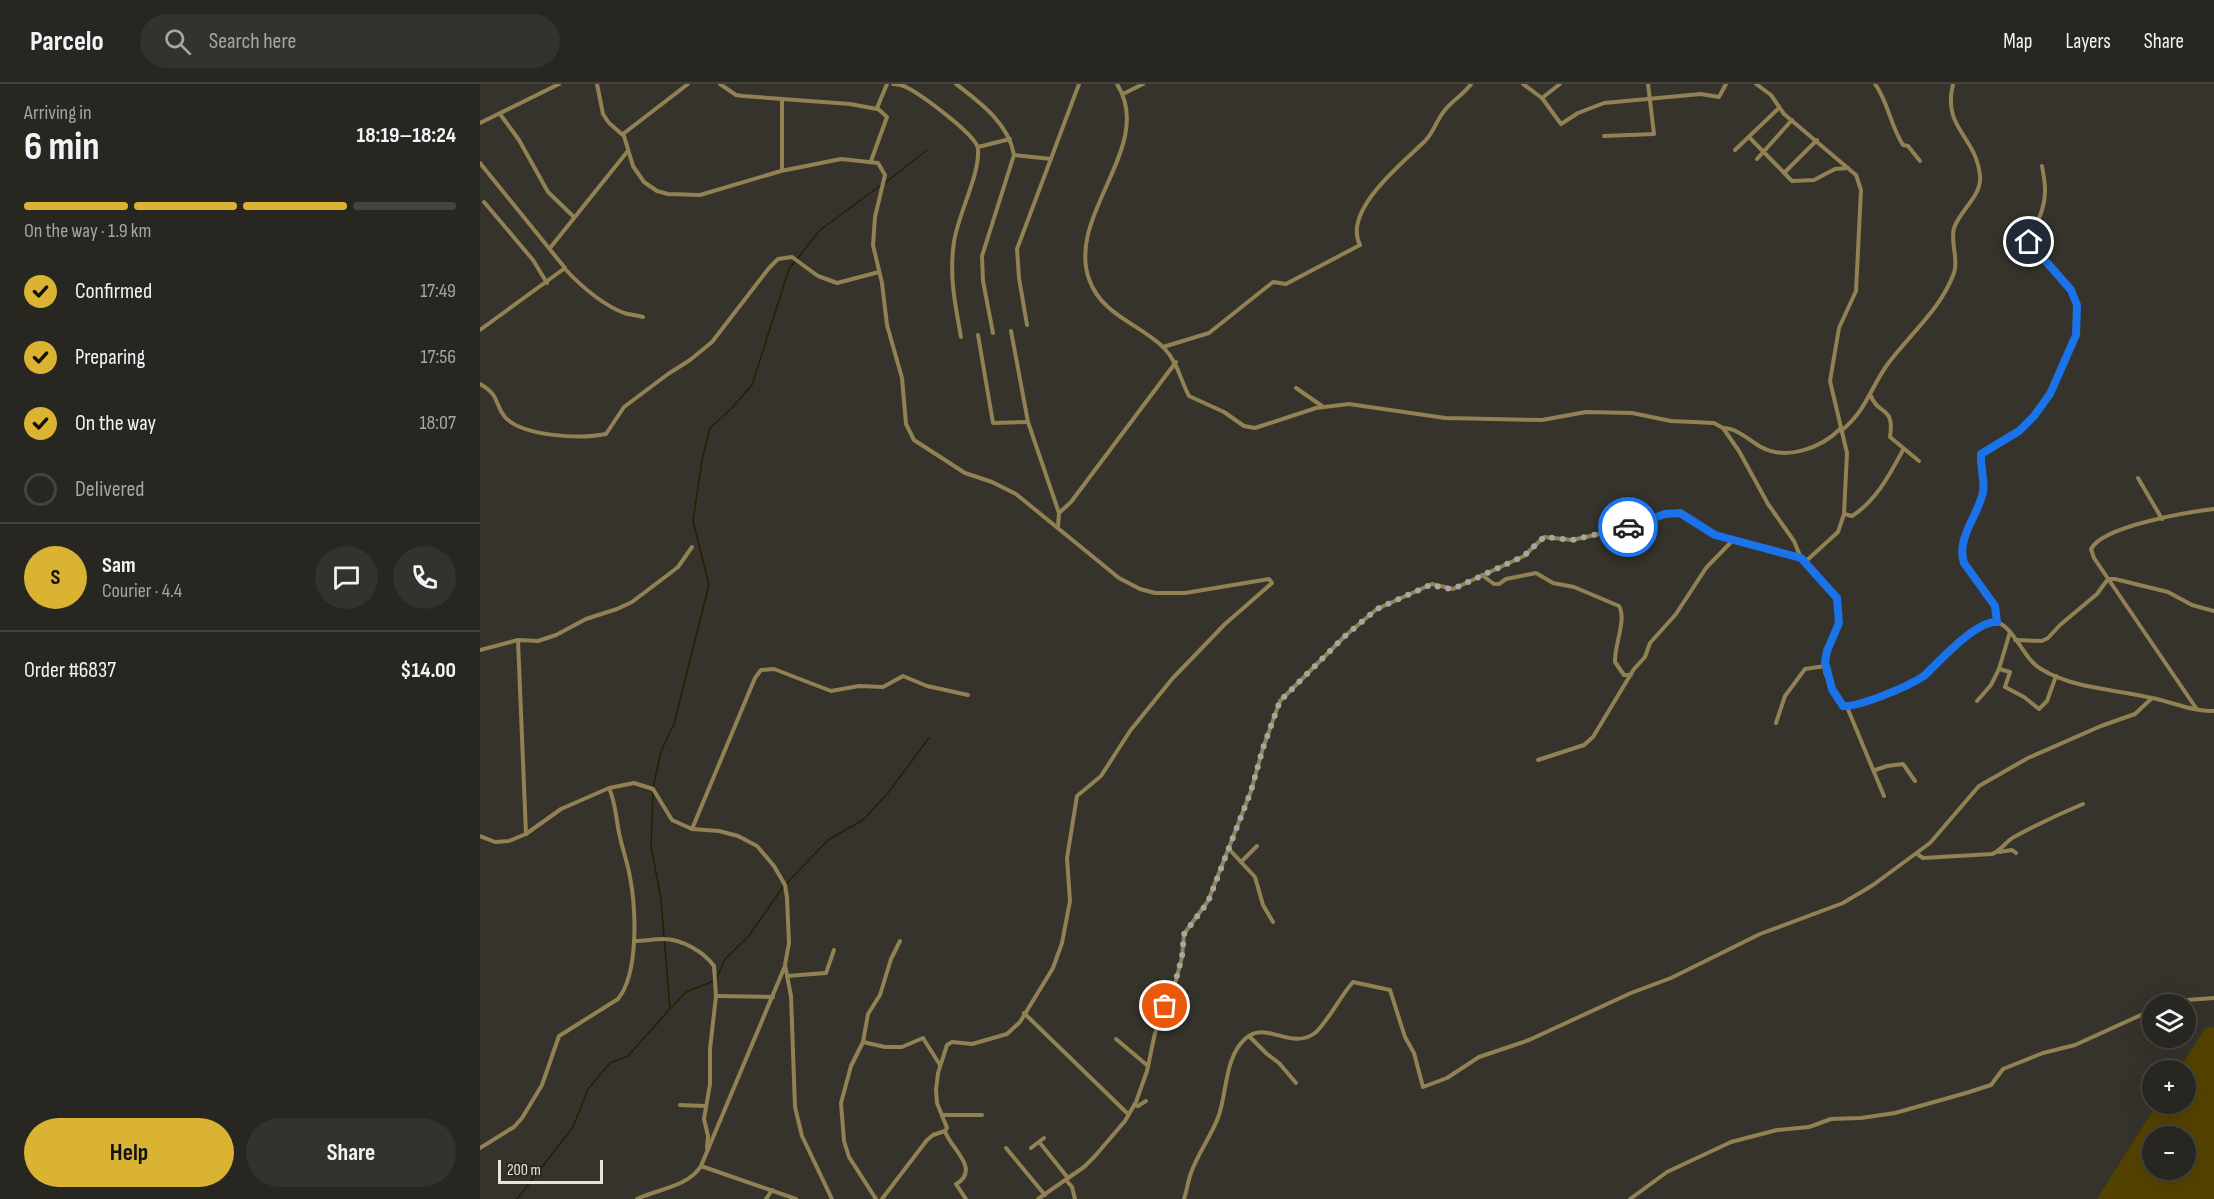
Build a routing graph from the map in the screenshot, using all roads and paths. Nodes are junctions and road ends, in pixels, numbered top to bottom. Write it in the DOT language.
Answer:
graph roads {
  1 [pos="559,84"];
  2 [pos="597,84"];
  3 [pos="688,84"];
  4 [pos="720,84"];
  5 [pos="887,84"];
  6 [pos="893,84"];
  7 [pos="956,84"];
  8 [pos="1079,84"];
  9 [pos="1117,84"];
  10 [pos="1143,84"];
  11 [pos="1471,84"];
  12 [pos="1523,84"];
  13 [pos="1560,84"];
  14 [pos="1648,84"];
  15 [pos="1726,84"];
  16 [pos="1756,84"];
  17 [pos="1875,84"];
  18 [pos="1953,84"];
  19 [pos="1123,94"];
  20 [pos="1542,98"];
  21 [pos="782,100"];
  22 [pos="1649,101"];
  23 [pos="1779,108"];
  24 [pos="877,109"];
  25 [pos="500,114"];
  26 [pos="1792,120"];
  27 [pos="480,123"];
  28 [pos="623,134"];
  29 [pos="1604,136"];
  30 [pos="1749,137"];
  31 [pos="1010,139"];
  32 [pos="1817,140"];
  33 [pos="978,147"];
  34 [pos="1735,150"];
  35 [pos="627,152"];
  36 [pos="1764,153"];
  37 [pos="1014,155"];
  38 [pos="1051,159"];
  39 [pos="1757,159"];
  40 [pos="871,161"];
  41 [pos="1920,161"];
  42 [pos="480,163"];
  43 [pos="2042,166"];
  44 [pos="1848,168"];
  45 [pos="782,170"];
  46 [pos="1784,173"];
  47 [pos="484,202"];
  48 [pos="574,217"];
  49 [pos="550,248"];
  50 [pos="565,269"];
  51 [pos="879,272"];
  52 [pos="547,283"];
  53 [pos="643,317"];
  54 [pos="1027,325"];
  55 [pos="480,330"];
  56 [pos="1011,331"];
  57 [pos="993,333"];
  58 [pos="978,335"];
  59 [pos="961,337"];
  60 [pos="1163,347"];
  61 [pos="1176,362"];
  62 [pos="480,384"];
  63 [pos="1296,388"];
  64 [pos="1871,396"];
  65 [pos="1323,406"];
  66 [pos="1028,422"];
  67 [pos="1723,428"];
  68 [pos="1841,430"];
  69 [pos="1903,450"];
  70 [pos="1919,461"];
  71 [pos="2138,478"];
  72 [pos="2214,509"];
  73 [pos="1059,513"];
  74 [pos="1844,514"];
  75 [pos="2162,519"];
  76 [pos="1058,527"];
  77 [pos="1733,540"];
  78 [pos="692,547"];
  79 [pos="1803,560"];
  80 [pos="1482,575"];
  81 [pos="2108,579"];
  82 [pos="2214,611"];
  83 [pos="1997,622"];
  84 [pos="2010,632"];
  85 [pos="518,640"];
  86 [pos="2015,640"];
  87 [pos="480,650"];
  88 [pos="1825,666"];
  89 [pos="1999,669"];
  90 [pos="1631,675"];
  91 [pos="2056,676"];
  92 [pos="968,695"];
  93 [pos="2152,698"];
  94 [pos="1977,701"];
  95 [pos="1847,706"];
  96 [pos="2196,708"];
  97 [pos="2214,711"];
  98 [pos="1776,723"];
  99 [pos="1538,760"];
  100 [pos="1875,770"];
  101 [pos="1915,781"];
  102 [pos="617,786"];
  103 [pos="609,788"];
  104 [pos="613,796"];
  105 [pos="1884,796"];
  106 [pos="2083,804"];
  107 [pos="692,829"];
  108 [pos="526,834"];
  109 [pos="480,836"];
  110 [pos="1257,846"];
  111 [pos="1228,848"];
  112 [pos="1998,852"];
  113 [pos="2016,853"];
  114 [pos="1917,854"];
  115 [pos="1241,862"];
  116 [pos="1273,922"];
  117 [pos="634,941"];
  118 [pos="900,941"];
  119 [pos="834,950"];
  120 [pos="785,965"];
  121 [pos="787,976"];
  122 [pos="716,996"];
  123 [pos="773,997"];
  124 [pos="2196,998"];
  125 [pos="2214,998"];
  126 [pos="1024,1013"];
  127 [pos="2142,1015"];
  128 [pos="1249,1036"];
  129 [pos="1116,1039"];
  130 [pos="863,1042"];
  131 [pos="940,1066"];
  132 [pos="1148,1066"];
  133 [pos="1296,1083"];
  134 [pos="1146,1101"];
  135 [pos="680,1105"];
  136 [pos="1134,1105"];
  137 [pos="705,1106"];
  138 [pos="1128,1114"];
  139 [pos="942,1115"];
  140 [pos="982,1115"];
  141 [pos="945,1131"];
  142 [pos="1044,1138"];
  143 [pos="1040,1143"];
  144 [pos="480,1148"];
  145 [pos="1006,1148"];
  146 [pos="1031,1148"];
  147 [pos="701,1165"];
  148 [pos="1067,1179"];
  149 [pos="772,1190"];
  150 [pos="1045,1195"];
  151 [pos="637,1199"];
  152 [pos="766,1199"];
  153 [pos="796,1199"];
  154 [pos="832,1199"];
  155 [pos="876,1199"];
  156 [pos="882,1199"];
  157 [pos="966,1199"];
  158 [pos="1038,1199"];
  159 [pos="1075,1199"];
  160 [pos="1184,1199"];
  161 [pos="1630,1199"];
  1 -- 25 [label="street"];
  2 -- 28 [label="street"];
  3 -- 28 [label="street"];
  4 -- 21 [label="street"];
  5 -- 24 [label="street"];
  6 -- 33 [label="street"];
  7 -- 31 [label="street"];
  8 -- 38 [label="street"];
  9 -- 19 [label="street"];
  10 -- 19 [label="street"];
  11 -- 60 [label="street"];
  12 -- 20 [label="street"];
  13 -- 20 [label="street"];
  14 -- 22 [label="street"];
  15 -- 22 [label="street"];
  16 -- 23 [label="street"];
  17 -- 41 [label="street"];
  18 -- 64 [label="street"];
  19 -- 60 [label="street"];
  20 -- 22 [label="street"];
  21 -- 24 [label="street"];
  21 -- 45 [label="street"];
  22 -- 29 [label="street"];
  23 -- 26 [label="street"];
  23 -- 30 [label="street"];
  24 -- 40 [label="street"];
  25 -- 27 [label="street"];
  25 -- 48 [label="street"];
  26 -- 32 [label="street"];
  26 -- 36 [label="street"];
  28 -- 35 [label="street"];
  30 -- 34 [label="street"];
  30 -- 36 [label="street"];
  31 -- 33 [label="street"];
  31 -- 37 [label="street"];
  32 -- 44 [label="street"];
  32 -- 46 [label="street"];
  33 -- 59 [label="street"];
  35 -- 45 [label="street"];
  35 -- 48 [label="street"];
  36 -- 39 [label="street"];
  36 -- 46 [label="street"];
  37 -- 38 [label="street"];
  37 -- 57 [label="street"];
  38 -- 54 [label="street"];
  40 -- 45 [label="street"];
  40 -- 51 [label="street"];
  42 -- 49 [label="street"];
  43 -- 83 [label="street"];
  44 -- 46 [label="street"];
  44 -- 68 [label="street"];
  47 -- 52 [label="street"];
  48 -- 49 [label="street"];
  49 -- 50 [label="street"];
  50 -- 52 [label="street"];
  50 -- 53 [label="street"];
  51 -- 62 [label="street"];
  51 -- 76 [label="street"];
  52 -- 55 [label="street"];
  56 -- 66 [label="street"];
  58 -- 66 [label="street"];
  60 -- 61 [label="street"];
  61 -- 65 [label="street"];
  61 -- 73 [label="street"];
  63 -- 65 [label="street"];
  64 -- 68 [label="street"];
  64 -- 69 [label="street"];
  65 -- 67 [label="street"];
  66 -- 73 [label="street"];
  67 -- 68 [label="street"];
  67 -- 79 [label="street"];
  68 -- 74 [label="street"];
  69 -- 70 [label="street"];
  69 -- 74 [label="street"];
  71 -- 75 [label="street"];
  72 -- 75 [label="street"];
  73 -- 76 [label="street"];
  74 -- 79 [label="street"];
  75 -- 81 [label="street"];
  76 -- 126 [label="street"];
  77 -- 79 [label="street"];
  77 -- 80 [label="street"];
  77 -- 90 [label="street"];
  78 -- 85 [label="street"];
  79 -- 88 [label="street"];
  80 -- 90 [label="street"];
  80 -- 111 [label="street"];
  81 -- 82 [label="street"];
  81 -- 86 [label="street"];
  81 -- 96 [label="street"];
  83 -- 84 [label="street"];
  83 -- 95 [label="street"];
  84 -- 86 [label="street"];
  84 -- 89 [label="street"];
  85 -- 87 [label="street"];
  85 -- 108 [label="street"];
  86 -- 91 [label="street"];
  88 -- 95 [label="street"];
  88 -- 98 [label="street"];
  89 -- 91 [label="street"];
  89 -- 94 [label="street"];
  90 -- 99 [label="street"];
  91 -- 93 [label="street"];
  92 -- 107 [label="street"];
  93 -- 96 [label="street"];
  93 -- 114 [label="street"];
  95 -- 100 [label="street"];
  96 -- 97 [label="street"];
  100 -- 101 [label="street"];
  100 -- 105 [label="street"];
  102 -- 103 [label="street"];
  102 -- 104 [label="street"];
  102 -- 107 [label="street"];
  103 -- 104 [label="street"];
  103 -- 108 [label="street"];
  104 -- 117 [label="street"];
  106 -- 112 [label="street"];
  107 -- 120 [label="street"];
  108 -- 109 [label="street"];
  110 -- 115 [label="street"];
  111 -- 115 [label="street"];
  111 -- 132 [label="street"];
  112 -- 113 [label="street"];
  112 -- 114 [label="street"];
  114 -- 128 [label="street"];
  115 -- 116 [label="street"];
  117 -- 122 [label="street"];
  117 -- 144 [label="street"];
  118 -- 130 [label="street"];
  119 -- 121 [label="street"];
  120 -- 121 [label="street"];
  120 -- 123 [label="street"];
  121 -- 154 [label="street"];
  122 -- 123 [label="street"];
  122 -- 137 [label="street"];
  123 -- 147 [label="street"];
  124 -- 125 [label="street"];
  126 -- 131 [label="street"];
  126 -- 138 [label="street"];
  127 -- 161 [label="street"];
  128 -- 133 [label="street"];
  128 -- 160 [label="street"];
  129 -- 132 [label="street"];
  130 -- 131 [label="street"];
  130 -- 155 [label="street"];
  131 -- 139 [label="street"];
  132 -- 136 [label="street"];
  134 -- 136 [label="street"];
  135 -- 137 [label="street"];
  136 -- 138 [label="street"];
  137 -- 147 [label="street"];
  138 -- 148 [label="street"];
  139 -- 140 [label="street"];
  139 -- 141 [label="street"];
  141 -- 156 [label="street"];
  141 -- 157 [label="street"];
  142 -- 143 [label="street"];
  143 -- 146 [label="street"];
  143 -- 148 [label="street"];
  145 -- 150 [label="street"];
  147 -- 149 [label="street"];
  147 -- 151 [label="street"];
  148 -- 150 [label="street"];
  148 -- 159 [label="street"];
  149 -- 152 [label="street"];
  149 -- 153 [label="street"];
  150 -- 158 [label="street"];
}
